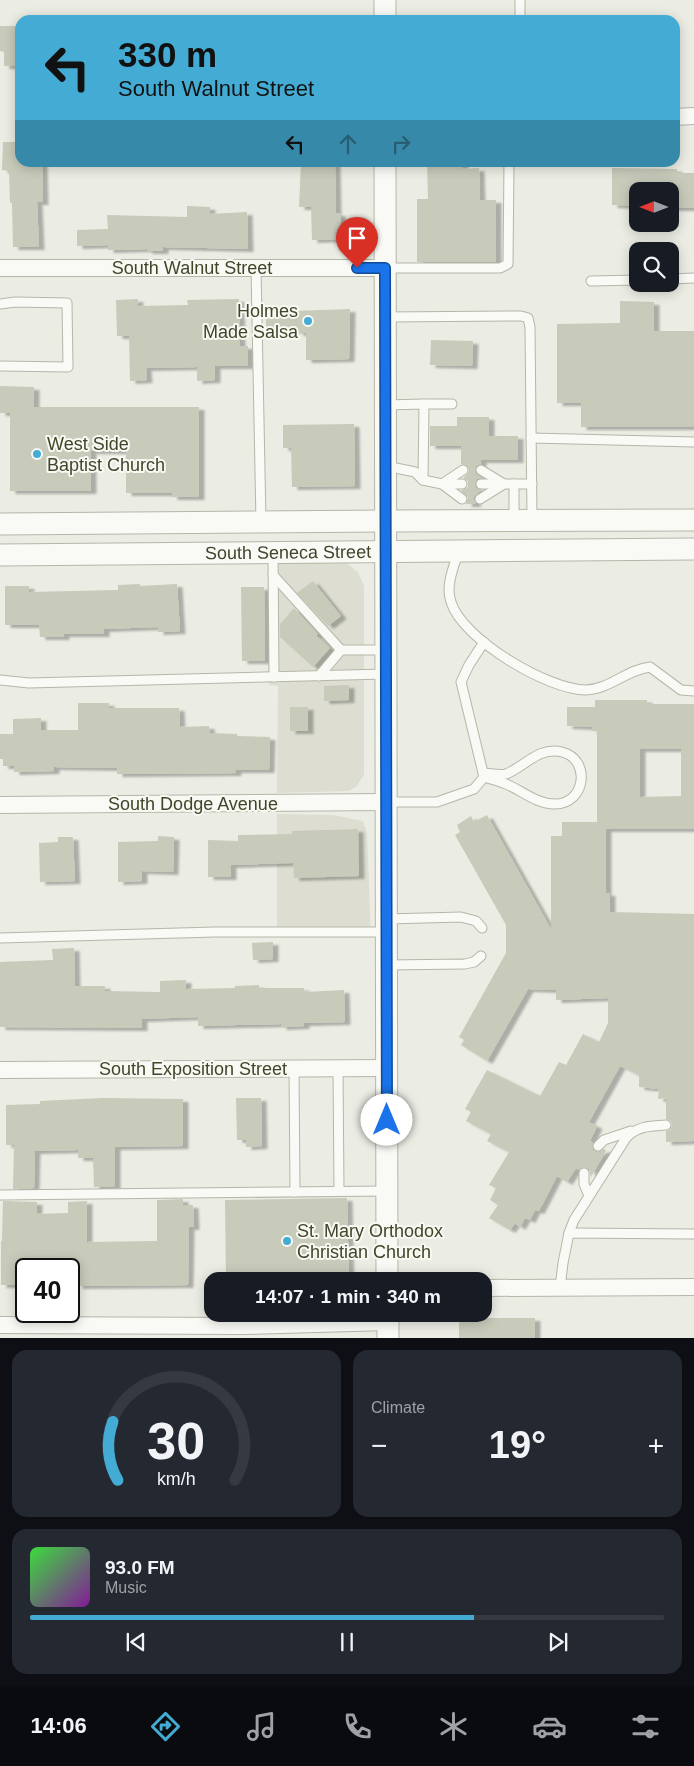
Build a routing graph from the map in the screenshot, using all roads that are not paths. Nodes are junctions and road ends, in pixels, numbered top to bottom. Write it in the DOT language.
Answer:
graph roads {
  1 [pos="385,0"];
  2 [pos="520,0"];
  3 [pos="385,15"];
  4 [pos="520,15"];
  5 [pos="694,116"];
  6 [pos="680,117"];
  7 [pos="385,167"];
  8 [pos="509,167"];
  9 [pos="0,268"];
  10 [pos="256,268"];
  11 [pos="385,268"];
  12 [pos="694,278"];
  13 [pos="679,279"];
  14 [pos="629,280"];
  15 [pos="590,281"];
  16 [pos="0,304"];
  17 [pos="385,317"];
  18 [pos="0,366"];
  19 [pos="385,404"];
  20 [pos="424,404"];
  21 [pos="452,404"];
  22 [pos="531,438"];
  23 [pos="694,442"];
  24 [pos="385,466"];
  25 [pos="463,470"];
  26 [pos="481,470"];
  27 [pos="423,480"];
  28 [pos="442,484"];
  29 [pos="462,484"];
  30 [pos="481,484"];
  31 [pos="504,484"];
  32 [pos="514,484"];
  33 [pos="532,484"];
  34 [pos="462,499"];
  35 [pos="480,499"];
  36 [pos="523,520"];
  37 [pos="694,520"];
  38 [pos="386,521"];
  39 [pos="261,522"];
  40 [pos="0,524"];
  41 [pos="694,549"];
  42 [pos="459,550"];
  43 [pos="386,551"];
  44 [pos="273,552"];
  45 [pos="0,555"];
  46 [pos="273,576"];
  47 [pos="484,642"];
  48 [pos="341,650"];
  49 [pos="386,650"];
  50 [pos="386,674"];
  51 [pos="319,676"];
  52 [pos="274,677"];
  53 [pos="0,680"];
  54 [pos="694,691"];
  55 [pos="483,775"];
  56 [pos="387,802"];
  57 [pos="0,805"];
  58 [pos="387,925"];
  59 [pos="482,928"];
  60 [pos="0,938"];
  61 [pos="481,956"];
  62 [pos="387,965"];
  63 [pos="294,1068"];
  64 [pos="338,1068"];
  65 [pos="387,1068"];
  66 [pos="0,1070"];
  67 [pos="666,1125"];
  68 [pos="633,1130"];
  69 [pos="598,1146"];
  70 [pos="584,1173"];
  71 [pos="339,1191"];
  72 [pos="387,1191"];
  73 [pos="295,1192"];
  74 [pos="0,1195"];
  75 [pos="589,1196"];
  76 [pos="569,1233"];
  77 [pos="694,1234"];
  78 [pos="387,1272"];
  79 [pos="694,1287"];
  80 [pos="492,1288"];
  81 [pos="560,1288"];
  82 [pos="0,1325"];
  83 [pos="388,1325"];
  1 -- 3 [label="street"];
  2 -- 4 [label="lane"];
  5 -- 6 [label="street"];
  7 -- 11 [label="street"];
  8 -- 11 [label="lane"];
  9 -- 10 [label="street, South Walnut Street"];
  10 -- 11 [label="street, South Walnut Street"];
  10 -- 39 [label="lane"];
  11 -- 17 [label="street"];
  12 -- 13 [label="lane"];
  14 -- 15 [label="lane"];
  16 -- 18 [label="lane"];
  17 -- 19 [label="street"];
  17 -- 22 [label="lane"];
  19 -- 20 [label="lane"];
  19 -- 24 [label="street"];
  20 -- 21 [label="lane"];
  20 -- 27 [label="lane"];
  22 -- 23 [label="lane"];
  22 -- 33 [label="lane"];
  24 -- 27 [label="lane"];
  24 -- 38 [label="street"];
  25 -- 28 [label="lane"];
  26 -- 31 [label="lane"];
  27 -- 28 [label="lane"];
  28 -- 29 [label="lane"];
  28 -- 34 [label="lane"];
  30 -- 31 [label="lane"];
  31 -- 32 [label="lane"];
  31 -- 35 [label="lane"];
  32 -- 33 [label="lane"];
  32 -- 36 [label="lane"];
  33 -- 36 [label="lane"];
  36 -- 37 [label="street, South Seneca Street"];
  36 -- 38 [label="street, South Seneca Street"];
  38 -- 39 [label="street, South Seneca Street"];
  38 -- 43 [label="street"];
  39 -- 40 [label="street, South Seneca Street"];
  41 -- 42 [label="street, South Seneca Street"];
  42 -- 43 [label="street, South Seneca Street"];
  42 -- 47 [label="lane"];
  43 -- 44 [label="street, South Seneca Street"];
  43 -- 49 [label="street"];
  44 -- 45 [label="street, South Seneca Street"];
  44 -- 46 [label="lane"];
  46 -- 48 [label="lane"];
  46 -- 52 [label="lane"];
  47 -- 54 [label="lane"];
  47 -- 55 [label="lane"];
  48 -- 49 [label="lane"];
  48 -- 51 [label="lane"];
  49 -- 50 [label="street"];
  50 -- 51 [label="lane"];
  50 -- 56 [label="street"];
  51 -- 52 [label="lane"];
  52 -- 53 [label="lane"];
  55 -- 55 [label="lane"];
  55 -- 56 [label="lane"];
  56 -- 57 [label="street, South Dodge Avenue"];
  56 -- 58 [label="street"];
  58 -- 59 [label="lane"];
  58 -- 60 [label="lane"];
  58 -- 62 [label="street"];
  61 -- 62 [label="lane"];
  62 -- 65 [label="street"];
  63 -- 64 [label="street, South Exposition Street"];
  63 -- 66 [label="street, South Exposition Street"];
  63 -- 73 [label="lane"];
  64 -- 65 [label="street, South Exposition Street"];
  64 -- 71 [label="lane"];
  65 -- 72 [label="street"];
  67 -- 68 [label="lane"];
  68 -- 69 [label="lane"];
  68 -- 75 [label="lane"];
  70 -- 75 [label="lane"];
  71 -- 72 [label="lane"];
  71 -- 73 [label="lane"];
  72 -- 78 [label="street"];
  73 -- 74 [label="lane"];
  75 -- 76 [label="lane"];
  76 -- 77 [label="lane"];
  76 -- 81 [label="lane"];
  79 -- 81 [label="street"];
  80 -- 81 [label="street"];
  82 -- 83 [label="street"];
}
